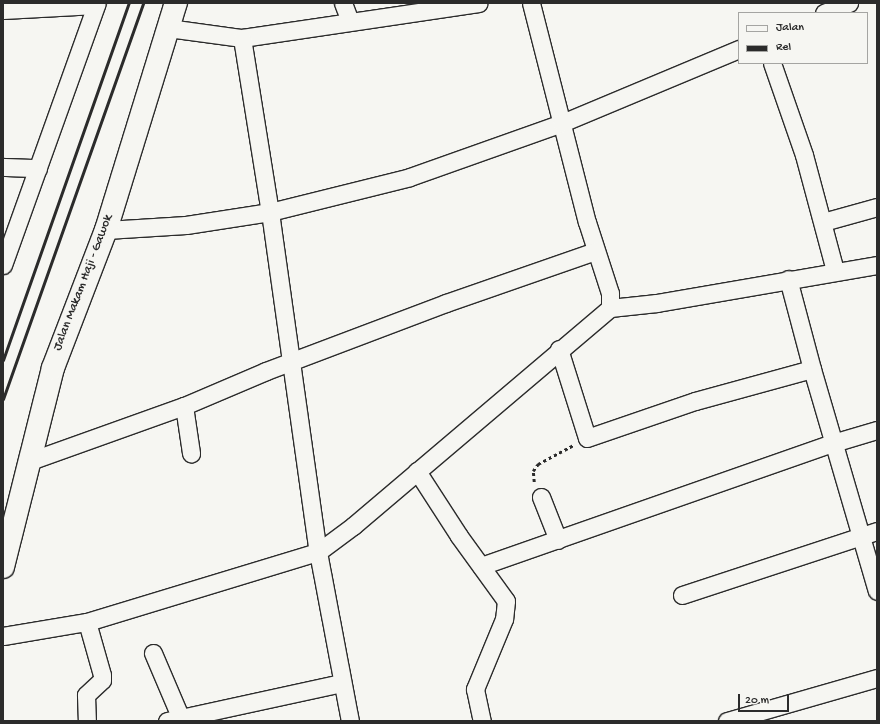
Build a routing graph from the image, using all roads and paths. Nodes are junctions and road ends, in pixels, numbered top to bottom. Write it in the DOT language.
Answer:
graph roads {
  1 [pos="176,3"];
  2 [pos="343,3"];
  3 [pos="478,3"];
  4 [pos="530,3"];
  5 [pos="849,3"];
  6 [pos="97,4"];
  7 [pos="455,4"];
  8 [pos="3,10"];
  9 [pos="826,12"];
  10 [pos="350,21"];
  11 [pos="168,28"];
  12 [pos="242,38"];
  13 [pos="738,50"];
  14 [pos="772,64"];
  15 [pos="562,123"];
  16 [pos="3,167"];
  17 [pos="38,168"];
  18 [pos="877,207"];
  19 [pos="270,212"];
  20 [pos="823,222"];
  21 [pos="106,230"];
  22 [pos="595,251"];
  23 [pos="3,265"];
  24 [pos="877,266"];
  25 [pos="835,271"];
  26 [pos="788,279"];
  27 [pos="610,308"];
  28 [pos="559,349"];
  29 [pos="290,362"];
  30 [pos="812,368"];
  31 [pos="184,406"];
  32 [pos="877,430"];
  33 [pos="587,438"];
  34 [pos="833,443"];
  35 [pos="192,453"];
  36 [pos="30,462"];
  37 [pos="417,471"];
  38 [pos="541,497"];
  39 [pos="877,531"];
  40 [pos="860,536"];
  41 [pos="558,540"];
  42 [pos="318,552"];
  43 [pos="3,566"];
  44 [pos="481,566"];
  45 [pos="877,591"];
  46 [pos="682,595"];
  47 [pos="87,622"];
  48 [pos="3,636"];
  49 [pos="153,653"];
  50 [pos="877,678"];
  51 [pos="341,682"];
  52 [pos="177,720"];
  53 [pos="87,721"];
  54 [pos="350,721"];
  55 [pos="482,721"];
  56 [pos="727,721"];
  1 -- 11 [label="street, Jalan Makam Haji - Gawok"];
  2 -- 10 [label="street"];
  3 -- 7 [label="street"];
  4 -- 15 [label="street"];
  5 -- 9 [label="street"];
  6 -- 8 [label="street"];
  6 -- 17 [label="street"];
  7 -- 10 [label="street"];
  10 -- 12 [label="street"];
  11 -- 12 [label="street"];
  11 -- 21 [label="street, Jalan Makam Haji - Gawok"];
  12 -- 19 [label="street"];
  13 -- 15 [label="street"];
  14 -- 20 [label="street"];
  15 -- 19 [label="street"];
  15 -- 22 [label="street"];
  16 -- 17 [label="street"];
  17 -- 23 [label="street"];
  18 -- 20 [label="street"];
  19 -- 21 [label="street"];
  19 -- 29 [label="street"];
  20 -- 25 [label="street"];
  21 -- 36 [label="street, Jalan Makam Haji - Gawok"];
  22 -- 27 [label="street"];
  22 -- 29 [label="street"];
  24 -- 25 [label="street"];
  25 -- 26 [label="street"];
  26 -- 27 [label="street"];
  26 -- 30 [label="street"];
  27 -- 28 [label="street"];
  28 -- 33 [label="street"];
  28 -- 37 [label="street"];
  29 -- 31 [label="street"];
  29 -- 42 [label="street"];
  30 -- 33 [label="street"];
  30 -- 34 [label="street"];
  31 -- 35 [label="street"];
  31 -- 36 [label="street"];
  32 -- 34 [label="street"];
  33 -- 38 [label="path"];
  34 -- 40 [label="street"];
  34 -- 41 [label="street"];
  36 -- 43 [label="street, Jalan Makam Haji - Gawok"];
  37 -- 42 [label="street"];
  37 -- 44 [label="street"];
  38 -- 41 [label="street"];
  39 -- 40 [label="street"];
  40 -- 45 [label="street"];
  40 -- 46 [label="street"];
  41 -- 44 [label="street"];
  42 -- 47 [label="street"];
  42 -- 51 [label="street"];
  44 -- 55 [label="street"];
  47 -- 48 [label="street"];
  47 -- 53 [label="street"];
  49 -- 52 [label="street"];
  50 -- 56 [label="street"];
  51 -- 52 [label="street"];
  51 -- 54 [label="street"];
}
